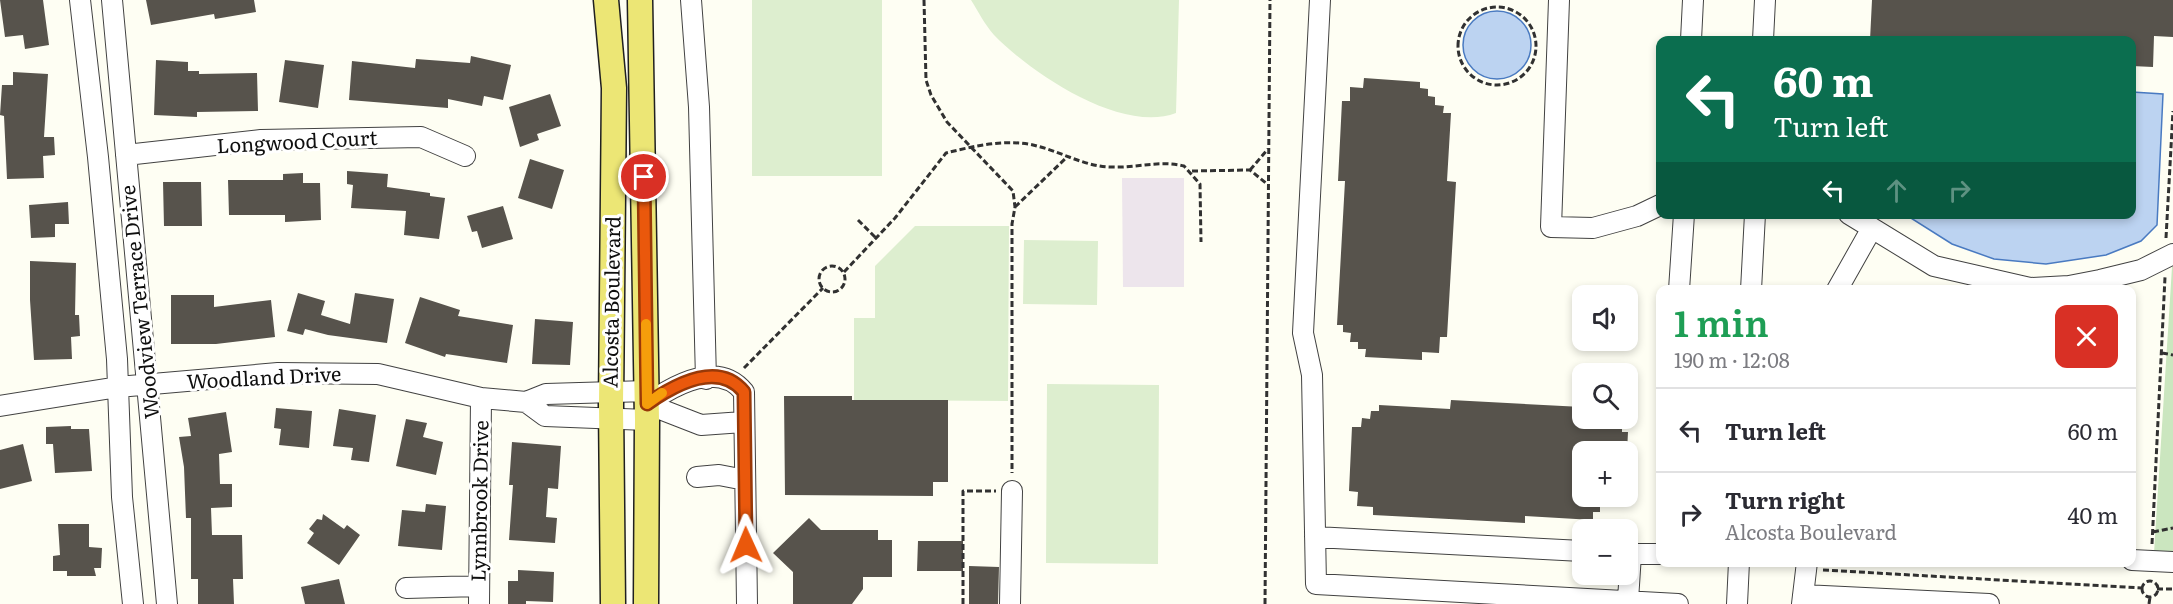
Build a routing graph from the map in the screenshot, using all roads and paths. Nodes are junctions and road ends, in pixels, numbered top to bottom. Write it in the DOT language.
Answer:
graph roads {
  1 [pos="80,0"];
  2 [pos="112,0"];
  3 [pos="606,0"];
  4 [pos="640,0"];
  5 [pos="692,0"];
  6 [pos="924,0"];
  7 [pos="1270,0"];
  8 [pos="1320,0"];
  9 [pos="1559,0"];
  10 [pos="1693,0"];
  11 [pos="1766,0"];
  12 [pos="1534,31"];
  13 [pos="1691,36"];
  14 [pos="1763,36"];
  15 [pos="2173,111"];
  16 [pos="972,147"];
  17 [pos="1268,148"];
  18 [pos="126,155"];
  19 [pos="465,156"];
  20 [pos="1067,157"];
  21 [pos="1250,170"];
  22 [pos="1190,171"];
  23 [pos="1268,185"];
  24 [pos="1015,207"];
  25 [pos="1656,207"];
  26 [pos="1684,219"];
  27 [pos="1755,219"];
  28 [pos="1857,219"];
  29 [pos="858,220"];
  30 [pos="1872,228"];
  31 [pos="876,238"];
  32 [pos="1201,242"];
  33 [pos="2169,256"];
  34 [pos="844,272"];
  35 [pos="1679,285"];
  36 [pos="1751,285"];
  37 [pos="1841,285"];
  38 [pos="2017,285"];
  39 [pos="2073,285"];
  40 [pos="823,288"];
  41 [pos="2162,353"];
  42 [pos="2173,355"];
  43 [pos="706,379"];
  44 [pos="732,381"];
  45 [pos="149,384"];
  46 [pos="118,387"];
  47 [pos="611,394"];
  48 [pos="482,398"];
  49 [pos="526,402"];
  50 [pos="647,405"];
  51 [pos="0,406"];
  52 [pos="611,419"];
  53 [pos="743,422"];
  54 [pos="697,477"];
  55 [pos="745,480"];
  56 [pos="1012,491"];
  57 [pos="2173,528"];
  58 [pos="2152,532"];
  59 [pos="1315,537"];
  60 [pos="1572,550"];
  61 [pos="1638,554"];
  62 [pos="1656,554"];
  63 [pos="2136,560"];
  64 [pos="2151,561"];
  65 [pos="2173,562"];
  66 [pos="1739,567"];
  67 [pos="1814,567"];
  68 [pos="1829,567"];
  69 [pos="2150,581"];
  70 [pos="1628,585"];
  71 [pos="406,588"];
  72 [pos="2142,588"];
  73 [pos="2157,589"];
  74 [pos="2173,590"];
  75 [pos="479,595"];
  76 [pos="2150,597"];
  77 [pos="1628,600"];
  78 [pos="1802,600"];
  79 [pos="1845,601"];
  80 [pos="133,604"];
  81 [pos="167,604"];
  82 [pos="613,604"];
  83 [pos="646,604"];
  84 [pos="747,604"];
  85 [pos="963,604"];
  86 [pos="1010,604"];
  87 [pos="1265,604"];
  88 [pos="1678,604"];
  89 [pos="1737,604"];
  90 [pos="1989,604"];
  91 [pos="2150,604"];
  1 -- 46 [label="street, Woodview Terrace Drive"];
  2 -- 18 [label="street, Woodview Terrace Drive"];
  3 -- 47 [label="main road, Alcosta Boulevard"];
  4 -- 50 [label="main road, Alcosta Boulevard"];
  5 -- 43 [label="street"];
  6 -- 16 [label="path"];
  7 -- 17 [label="path"];
  8 -- 59 [label="street"];
  9 -- 25 [label="street"];
  10 -- 13 [label="street"];
  11 -- 14 [label="street"];
  12 -- 12 [label="path"];
  15 -- 33 [label="path"];
  16 -- 20 [label="path"];
  16 -- 24 [label="path"];
  16 -- 31 [label="path"];
  17 -- 21 [label="path"];
  17 -- 23 [label="path"];
  18 -- 19 [label="street, Longwood Court"];
  18 -- 45 [label="street, Woodview Terrace Drive"];
  20 -- 22 [label="path"];
  20 -- 24 [label="path"];
  21 -- 22 [label="path"];
  21 -- 23 [label="path"];
  22 -- 32 [label="path"];
  23 -- 87 [label="path"];
  24 -- 56 [label="path"];
  26 -- 35 [label="street"];
  27 -- 36 [label="street"];
  28 -- 30 [label="street"];
  29 -- 31 [label="path"];
  30 -- 37 [label="street"];
  30 -- 38 [label="street"];
  31 -- 34 [label="path"];
  33 -- 39 [label="street"];
  33 -- 41 [label="path"];
  34 -- 40 [label="path"];
  34 -- 40 [label="path"];
  40 -- 44 [label="path"];
  41 -- 42 [label="path"];
  41 -- 58 [label="path"];
  43 -- 44 [label="street"];
  43 -- 50 [label="street"];
  44 -- 53 [label="street"];
  45 -- 46 [label="street, Woodland Drive"];
  45 -- 48 [label="street, Woodland Drive"];
  45 -- 81 [label="street, Woodview Terrace Drive"];
  46 -- 51 [label="street, Woodland Drive"];
  46 -- 80 [label="street, Woodview Terrace Drive"];
  47 -- 49 [label="street, Woodland Drive"];
  47 -- 50 [label="street, Woodland Drive"];
  47 -- 52 [label="main road, Alcosta Boulevard"];
  48 -- 49 [label="street, Woodland Drive"];
  48 -- 75 [label="street, Lynnbrook Drive"];
  49 -- 52 [label="street, Woodland Drive"];
  50 -- 52 [label="street, Woodland Drive"];
  50 -- 53 [label="street"];
  50 -- 83 [label="main road, Alcosta Boulevard"];
  52 -- 82 [label="main road, Alcosta Boulevard"];
  53 -- 55 [label="street"];
  54 -- 55 [label="street"];
  55 -- 84 [label="street"];
  56 -- 85 [label="path"];
  56 -- 86 [label="street"];
  57 -- 58 [label="path"];
  58 -- 64 [label="path"];
  59 -- 60 [label="street"];
  59 -- 77 [label="street"];
  61 -- 62 [label="street"];
  63 -- 64 [label="street"];
  64 -- 65 [label="street"];
  64 -- 69 [label="path"];
  66 -- 89 [label="street"];
  67 -- 78 [label="street"];
  68 -- 72 [label="path"];
  69 -- 72 [label="path"];
  69 -- 73 [label="path"];
  70 -- 77 [label="street"];
  71 -- 75 [label="street"];
  72 -- 76 [label="path"];
  73 -- 74 [label="path"];
  73 -- 76 [label="path"];
  76 -- 91 [label="path"];
  77 -- 88 [label="street"];
  78 -- 79 [label="street"];
  79 -- 90 [label="street"];
}
